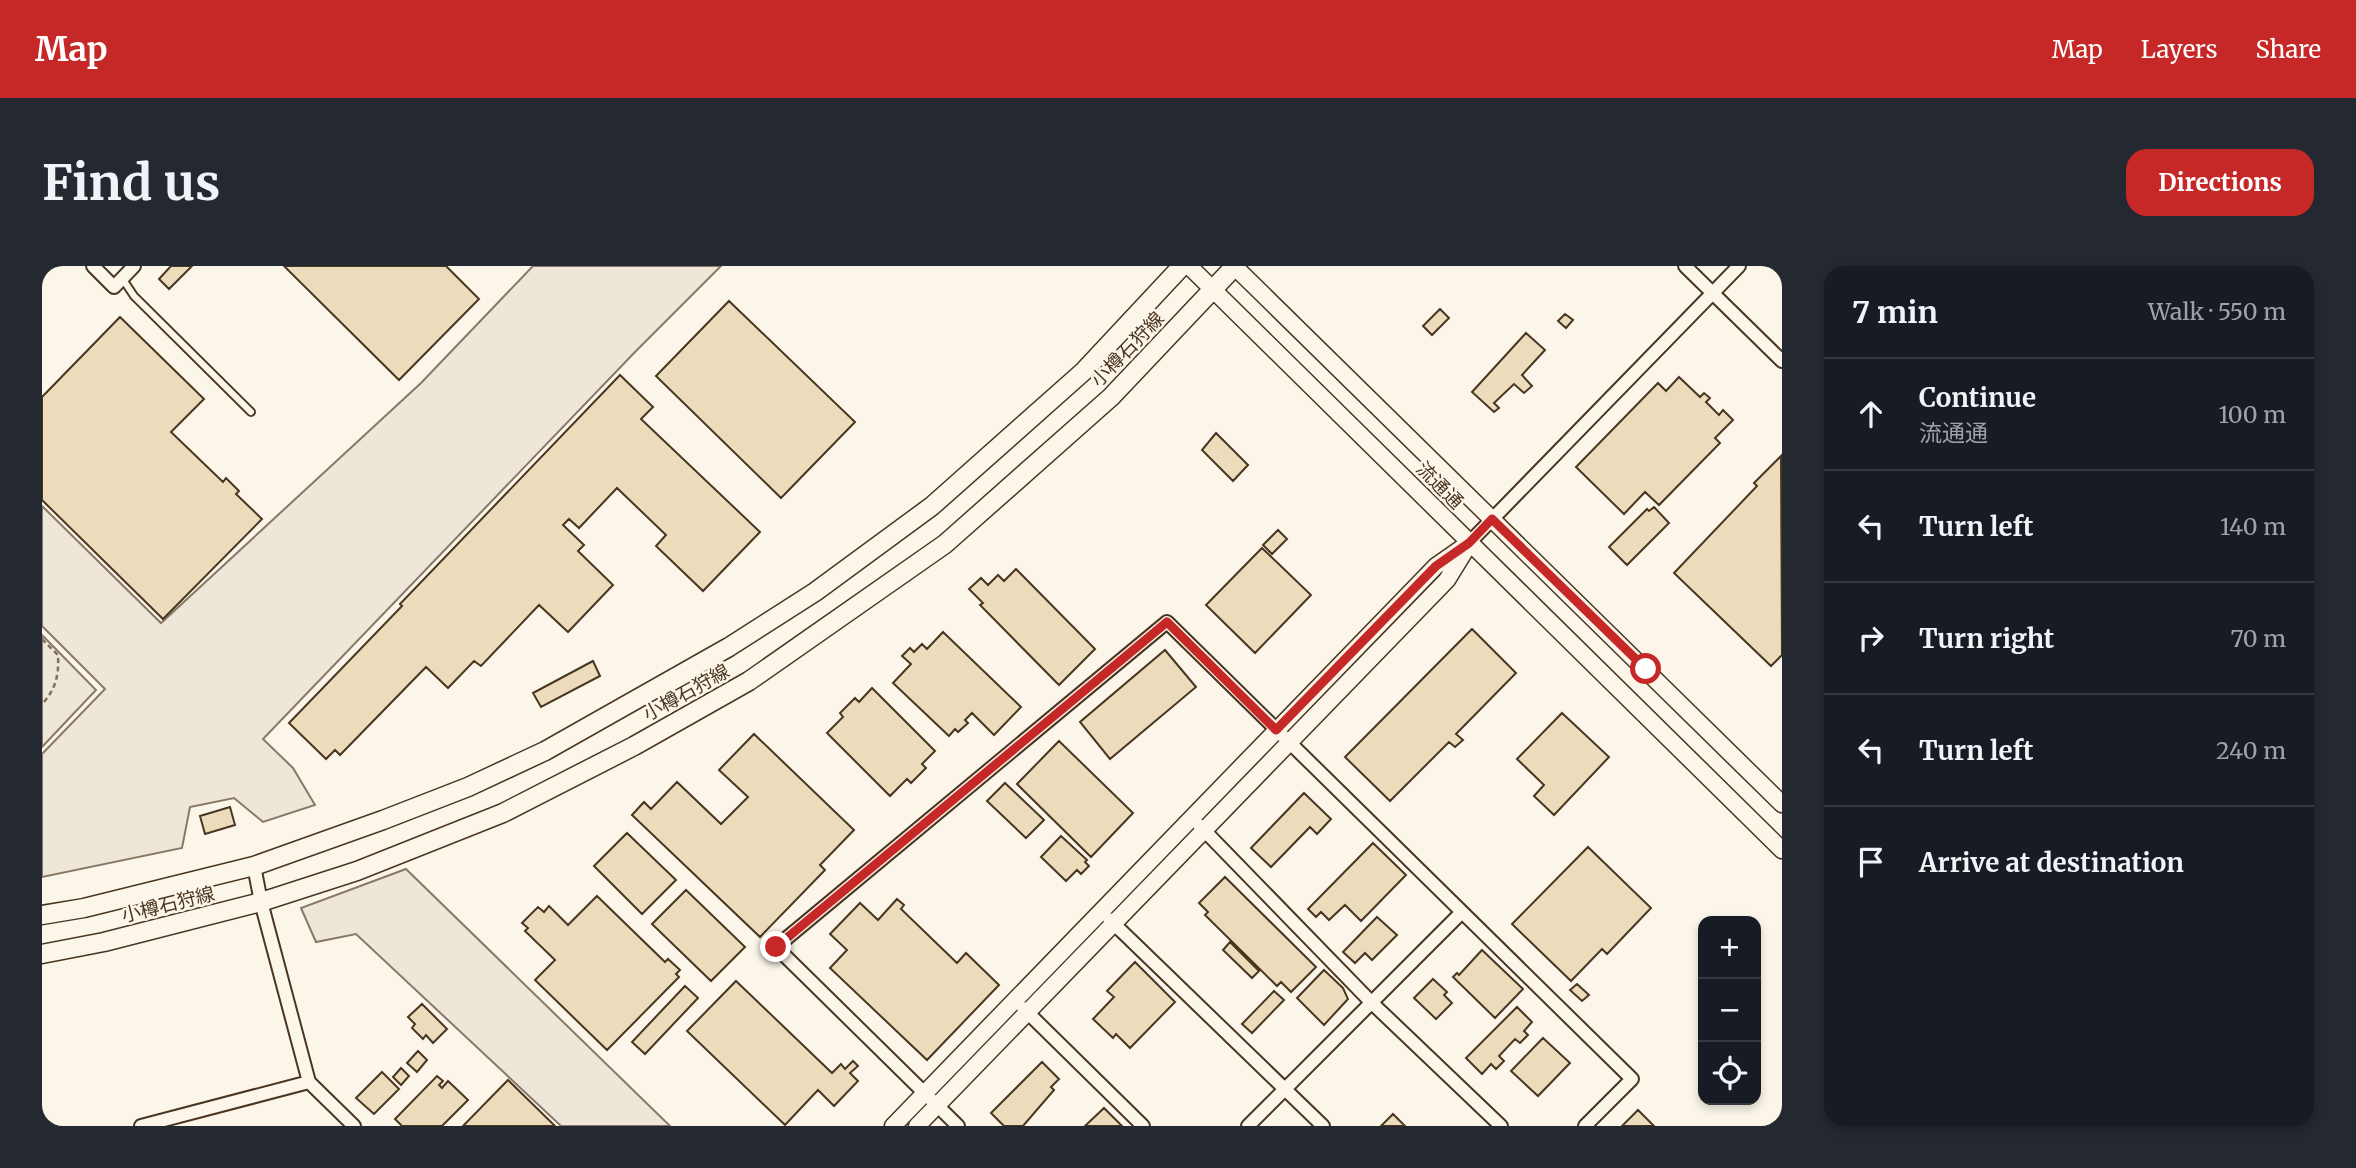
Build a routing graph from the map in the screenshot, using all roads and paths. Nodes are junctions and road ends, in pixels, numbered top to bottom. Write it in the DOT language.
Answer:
graph roads {
  1 [pos="93,266"];
  2 [pos="134,266"];
  3 [pos="1182,266"];
  4 [pos="1189,266"];
  5 [pos="1234,266"];
  6 [pos="1685,266"];
  7 [pos="1739,266"];
  8 [pos="122,278"];
  9 [pos="1213,288"];
  10 [pos="1712,293"];
  11 [pos="1782,360"];
  12 [pos="251,412"];
  13 [pos="1492,519"];
  14 [pos="1469,543"];
  15 [pos="42,639"];
  16 [pos="42,704"];
  17 [pos="1276,730"];
  18 [pos="1289,742"];
  19 [pos="1782,804"];
  20 [pos="1191,818"];
  21 [pos="1204,830"];
  22 [pos="1782,850"];
  23 [pos="254,866"];
  24 [pos="261,902"];
  25 [pos="1100,912"];
  26 [pos="1462,912"];
  27 [pos="42,915"];
  28 [pos="1114,923"];
  29 [pos="42,954"];
  30 [pos="1014,1001"];
  31 [pos="1372,1003"];
  32 [pos="1028,1012"];
  33 [pos="309,1083"];
  34 [pos="1285,1089"];
  35 [pos="923,1094"];
  36 [pos="937,1105"];
  37 [pos="141,1126"];
  38 [pos="354,1126"];
  39 [pos="892,1126"];
  40 [pos="916,1126"];
  41 [pos="958,1126"];
  42 [pos="1143,1126"];
  43 [pos="1248,1126"];
  44 [pos="1323,1126"];
  45 [pos="1501,1126"];
  46 [pos="1586,1126"];
  1 -- 8 [label="street"];
  2 -- 8 [label="street"];
  3 -- 23 [label="main road, 小樽石狩線"];
  4 -- 9 [label="street, 流通通"];
  5 -- 9 [label="main road, 小樽石狩線"];
  5 -- 13 [label="street, 流通通"];
  6 -- 10 [label="street"];
  7 -- 10 [label="street"];
  8 -- 12 [label="lane"];
  9 -- 14 [label="street, 流通通"];
  9 -- 24 [label="main road, 小樽石狩線"];
  10 -- 11 [label="street"];
  10 -- 13 [label="street"];
  13 -- 14 [label="street"];
  13 -- 19 [label="street, 流通通"];
  14 -- 17 [label="street"];
  14 -- 18 [label="street"];
  14 -- 22 [label="street, 流通通"];
  15 -- 16 [label="path"];
  17 -- 18 [label="street"];
  17 -- 20 [label="street"];
  17 -- 35 [label="street"];
  18 -- 21 [label="street"];
  18 -- 26 [label="street"];
  20 -- 21 [label="street"];
  20 -- 25 [label="street"];
  21 -- 28 [label="street"];
  21 -- 31 [label="street"];
  23 -- 24 [label="street"];
  23 -- 27 [label="main road, 小樽石狩線"];
  24 -- 29 [label="main road, 小樽石狩線"];
  24 -- 33 [label="street"];
  25 -- 28 [label="street"];
  25 -- 30 [label="street"];
  26 -- 31 [label="street"];
  26 -- 46 [label="street"];
  28 -- 32 [label="street"];
  28 -- 34 [label="street"];
  30 -- 32 [label="street"];
  30 -- 35 [label="street"];
  31 -- 34 [label="street"];
  31 -- 45 [label="street"];
  32 -- 36 [label="street"];
  32 -- 42 [label="street"];
  33 -- 37 [label="street"];
  33 -- 38 [label="street"];
  34 -- 43 [label="street"];
  34 -- 44 [label="street"];
  35 -- 36 [label="street"];
  35 -- 39 [label="street"];
  36 -- 40 [label="street"];
  36 -- 41 [label="street"];
}
